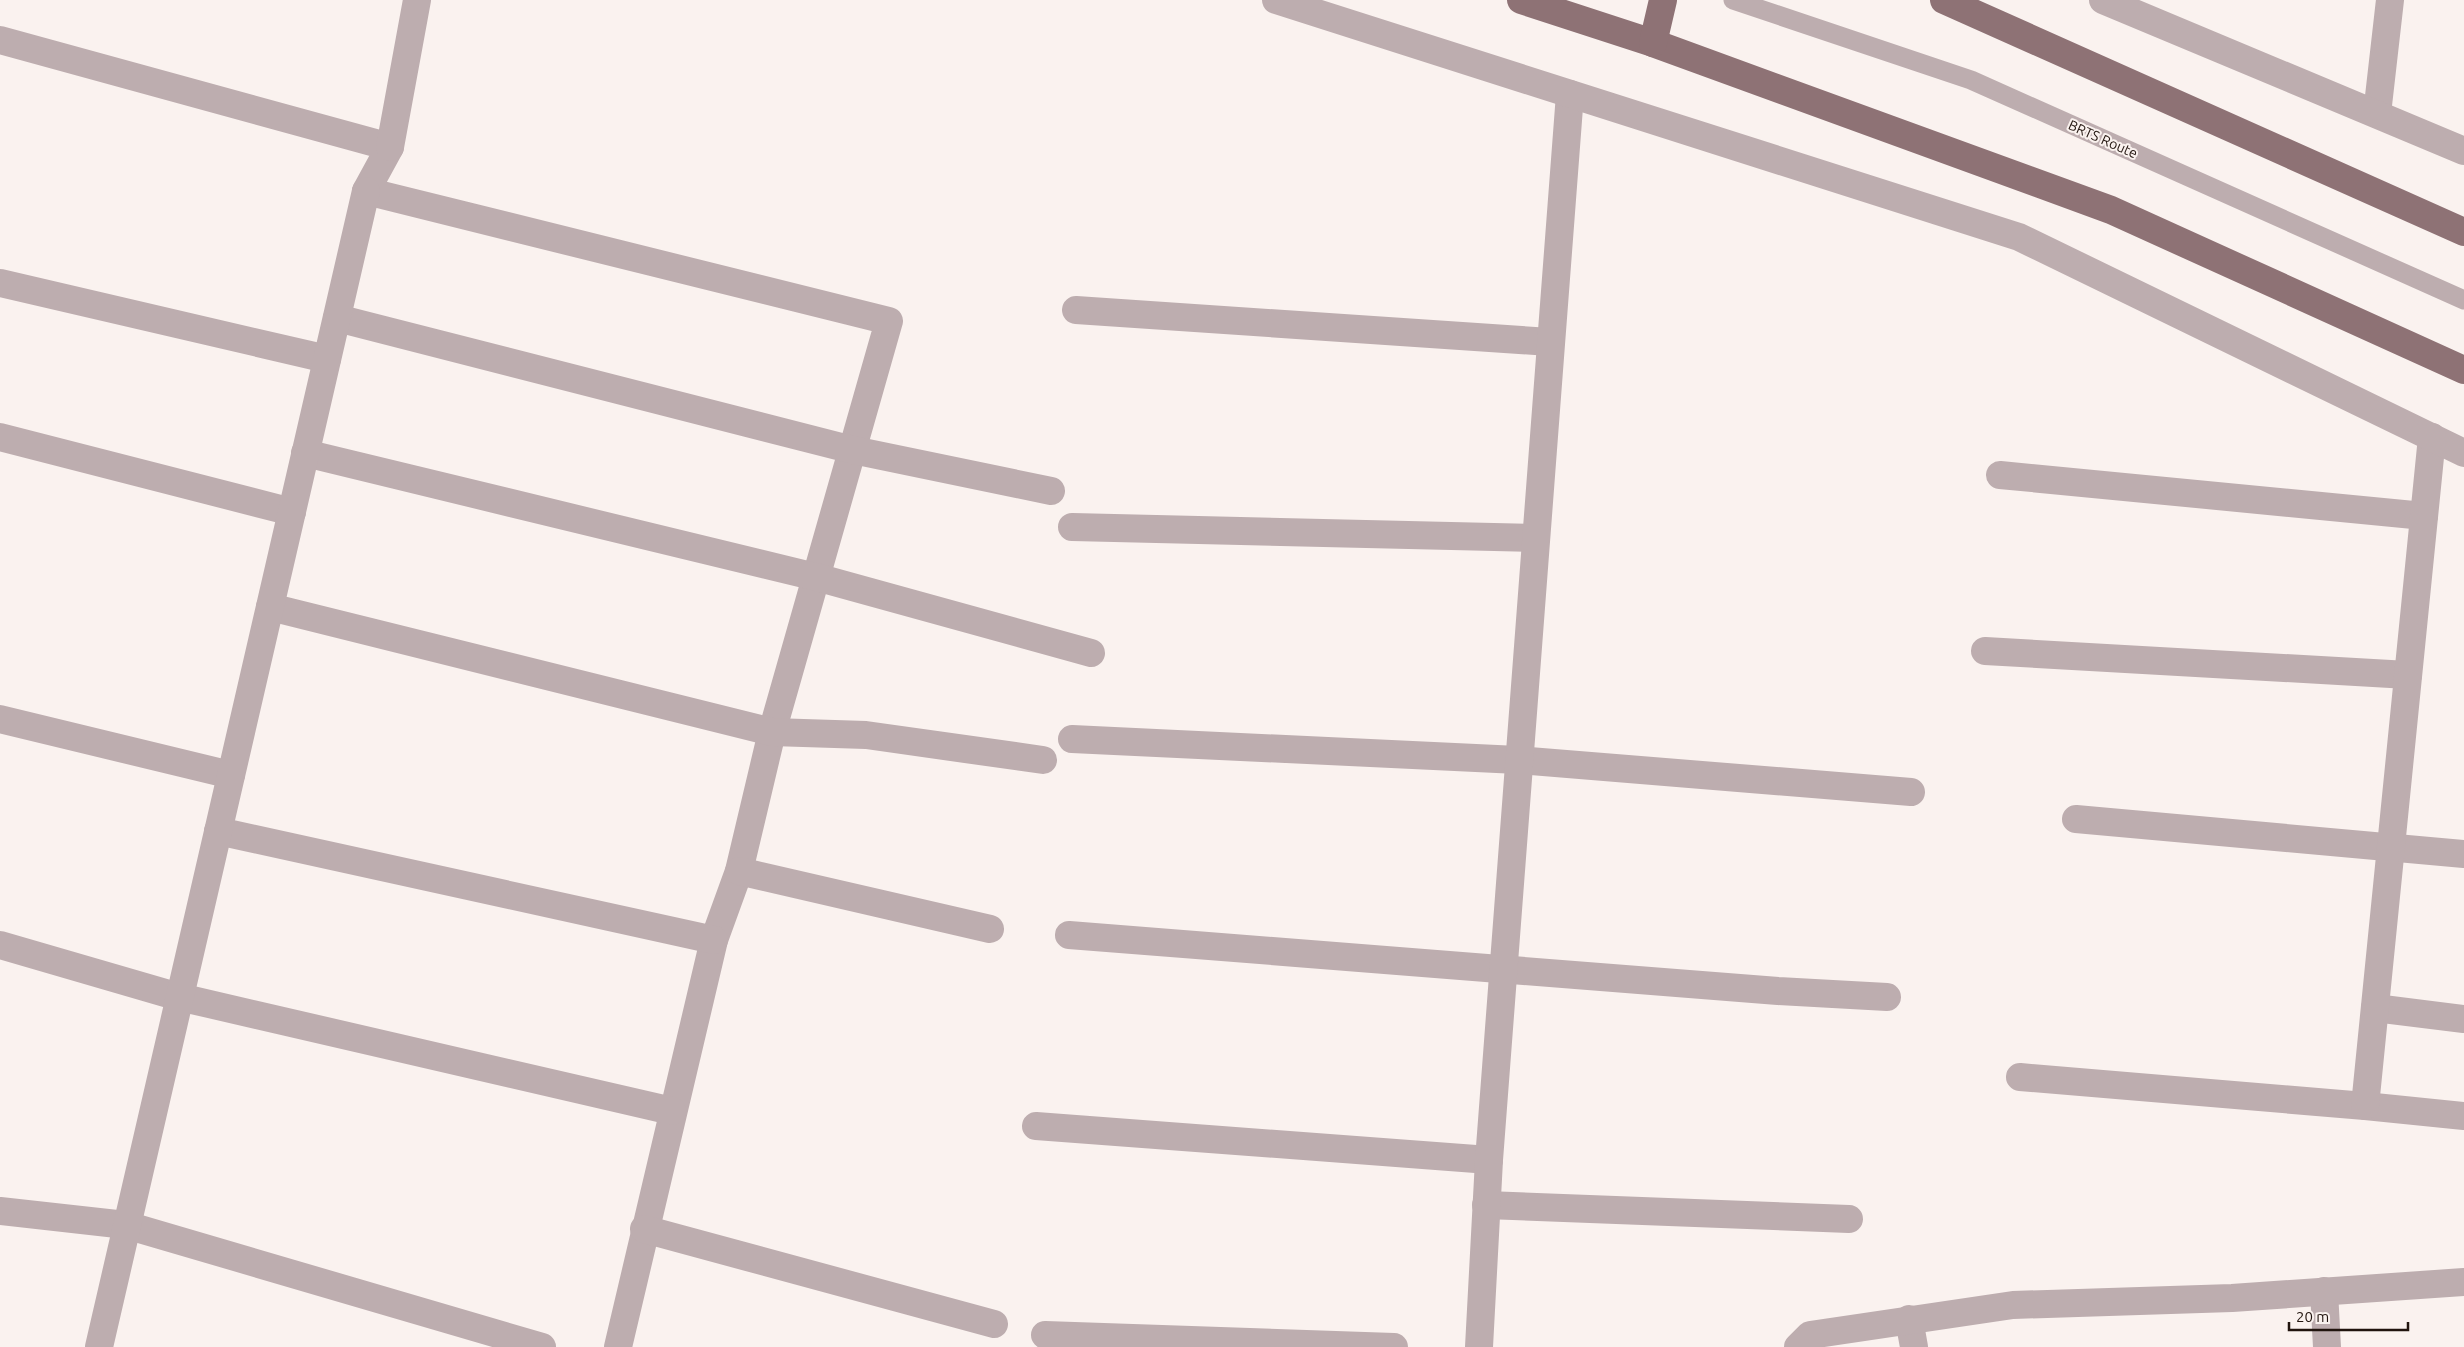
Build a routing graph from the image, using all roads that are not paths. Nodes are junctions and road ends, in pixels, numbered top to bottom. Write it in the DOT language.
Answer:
graph roads {
  1 [pos="417,0"];
  2 [pos="1276,0"];
  3 [pos="1521,0"];
  4 [pos="1663,0"];
  5 [pos="1733,0"];
  6 [pos="1944,0"];
  7 [pos="2102,0"];
  8 [pos="2390,0"];
  9 [pos="0,40"];
  10 [pos="1653,43"];
  11 [pos="1570,94"];
  12 [pos="2377,114"];
  13 [pos="390,147"];
  14 [pos="2464,152"];
  15 [pos="366,191"];
  16 [pos="2464,232"];
  17 [pos="0,283"];
  18 [pos="2464,300"];
  19 [pos="1076,310"];
  20 [pos="337,318"];
  21 [pos="1550,342"];
  22 [pos="327,359"];
  23 [pos="2464,370"];
  24 [pos="0,437"];
  25 [pos="2432,437"];
  26 [pos="853,450"];
  27 [pos="305,453"];
  28 [pos="2464,453"];
  29 [pos="2000,475"];
  30 [pos="1051,491"];
  31 [pos="292,512"];
  32 [pos="2424,516"];
  33 [pos="1072,527"];
  34 [pos="1536,538"];
  35 [pos="816,576"];
  36 [pos="270,607"];
  37 [pos="1984,651"];
  38 [pos="1091,654"];
  39 [pos="2408,674"];
  40 [pos="0,719"];
  41 [pos="772,732"];
  42 [pos="1072,739"];
  43 [pos="1043,760"];
  44 [pos="1518,760"];
  45 [pos="231,775"];
  46 [pos="1910,792"];
  47 [pos="2076,819"];
  48 [pos="218,831"];
  49 [pos="2391,847"];
  50 [pos="2464,854"];
  51 [pos="739,871"];
  52 [pos="990,929"];
  53 [pos="1069,935"];
  54 [pos="714,940"];
  55 [pos="0,945"];
  56 [pos="1503,970"];
  57 [pos="1887,996"];
  58 [pos="179,997"];
  59 [pos="2375,1008"];
  60 [pos="2464,1019"];
  61 [pos="2020,1077"];
  62 [pos="2365,1106"];
  63 [pos="672,1111"];
  64 [pos="2464,1116"];
  65 [pos="1036,1126"];
  66 [pos="1489,1160"];
  67 [pos="1486,1204"];
  68 [pos="0,1211"];
  69 [pos="1849,1219"];
  70 [pos="126,1225"];
  71 [pos="644,1229"];
  72 [pos="2464,1282"];
  73 [pos="2324,1291"];
  74 [pos="1909,1319"];
  75 [pos="994,1324"];
  76 [pos="1045,1335"];
  77 [pos="99,1347"];
  78 [pos="542,1347"];
  79 [pos="618,1347"];
  80 [pos="1394,1347"];
  81 [pos="1479,1347"];
  82 [pos="1798,1347"];
  83 [pos="1914,1347"];
  84 [pos="2327,1347"];
  1 -- 13 [label="street"];
  2 -- 11 [label="street"];
  3 -- 10 [label="main road"];
  4 -- 10 [label="main road"];
  5 -- 18 [label="lane, BRTS Route"];
  6 -- 16 [label="main road"];
  7 -- 12 [label="street"];
  8 -- 12 [label="street"];
  9 -- 13 [label="street"];
  10 -- 23 [label="main road"];
  11 -- 21 [label="street"];
  11 -- 25 [label="street"];
  12 -- 14 [label="street"];
  13 -- 15 [label="street"];
  15 -- 20 [label="street"];
  15 -- 26 [label="street"];
  17 -- 22 [label="street"];
  19 -- 21 [label="street"];
  20 -- 22 [label="street"];
  20 -- 26 [label="street"];
  21 -- 34 [label="street"];
  22 -- 27 [label="street"];
  24 -- 31 [label="street"];
  25 -- 28 [label="street"];
  25 -- 32 [label="street"];
  26 -- 30 [label="street"];
  26 -- 35 [label="street"];
  27 -- 31 [label="street"];
  27 -- 35 [label="street"];
  29 -- 32 [label="street"];
  31 -- 36 [label="street"];
  32 -- 39 [label="street"];
  33 -- 34 [label="street"];
  34 -- 44 [label="street"];
  35 -- 38 [label="street"];
  35 -- 41 [label="street"];
  36 -- 41 [label="street"];
  36 -- 45 [label="street"];
  37 -- 39 [label="street"];
  39 -- 49 [label="street"];
  40 -- 45 [label="street"];
  41 -- 43 [label="street"];
  41 -- 51 [label="street"];
  42 -- 44 [label="street"];
  44 -- 46 [label="street"];
  44 -- 56 [label="street"];
  45 -- 48 [label="street"];
  47 -- 49 [label="street"];
  48 -- 54 [label="street"];
  48 -- 58 [label="street"];
  49 -- 50 [label="street"];
  49 -- 59 [label="street"];
  51 -- 52 [label="street"];
  51 -- 54 [label="street"];
  53 -- 56 [label="street"];
  54 -- 63 [label="street"];
  55 -- 58 [label="street"];
  56 -- 57 [label="street"];
  56 -- 66 [label="street"];
  58 -- 63 [label="street"];
  58 -- 70 [label="street"];
  59 -- 60 [label="street"];
  59 -- 62 [label="street"];
  61 -- 62 [label="street"];
  62 -- 64 [label="street"];
  63 -- 71 [label="street"];
  65 -- 66 [label="street"];
  66 -- 67 [label="street"];
  67 -- 69 [label="street"];
  67 -- 81 [label="street"];
  68 -- 70 [label="street"];
  70 -- 77 [label="street"];
  70 -- 78 [label="street"];
  71 -- 75 [label="street"];
  71 -- 79 [label="street"];
  72 -- 73 [label="street"];
  73 -- 74 [label="street"];
  73 -- 84 [label="street"];
  74 -- 82 [label="street"];
  74 -- 83 [label="street"];
  76 -- 80 [label="street"];
}
